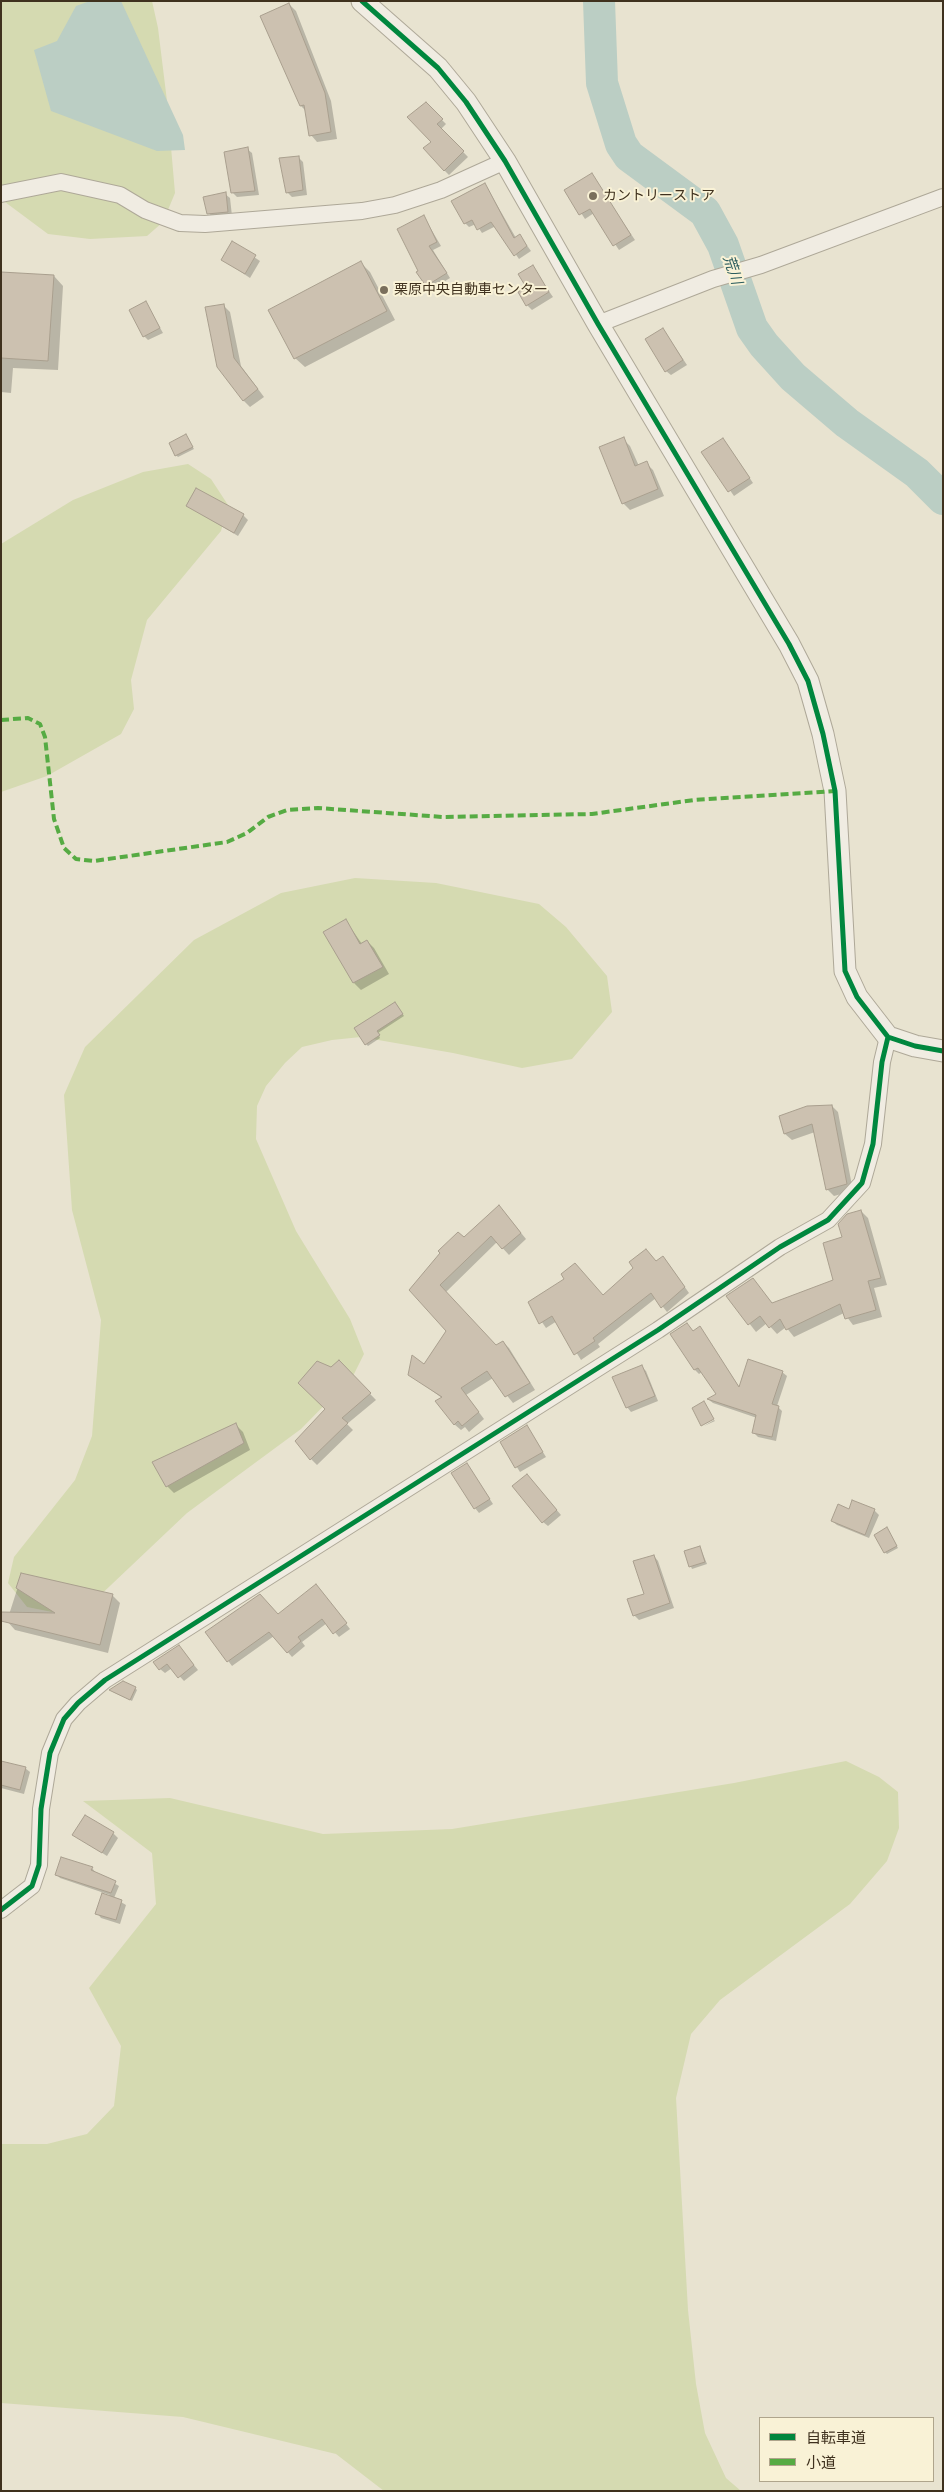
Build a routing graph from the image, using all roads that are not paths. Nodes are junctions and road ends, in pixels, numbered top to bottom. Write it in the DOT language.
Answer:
graph roads {
  1 [pos="362,1"];
  2 [pos="505,161"];
  3 [pos="1,194"];
  4 [pos="943,197"];
  5 [pos="598,324"];
  6 [pos="888,1037"];
  7 [pos="943,1051"];
  8 [pos="1,1910"];
  1 -- 2 [label="street"];
  2 -- 3 [label="street"];
  2 -- 5 [label="street"];
  4 -- 5 [label="street"];
  5 -- 6 [label="street"];
  6 -- 7 [label="street"];
  6 -- 8 [label="street"];
}
